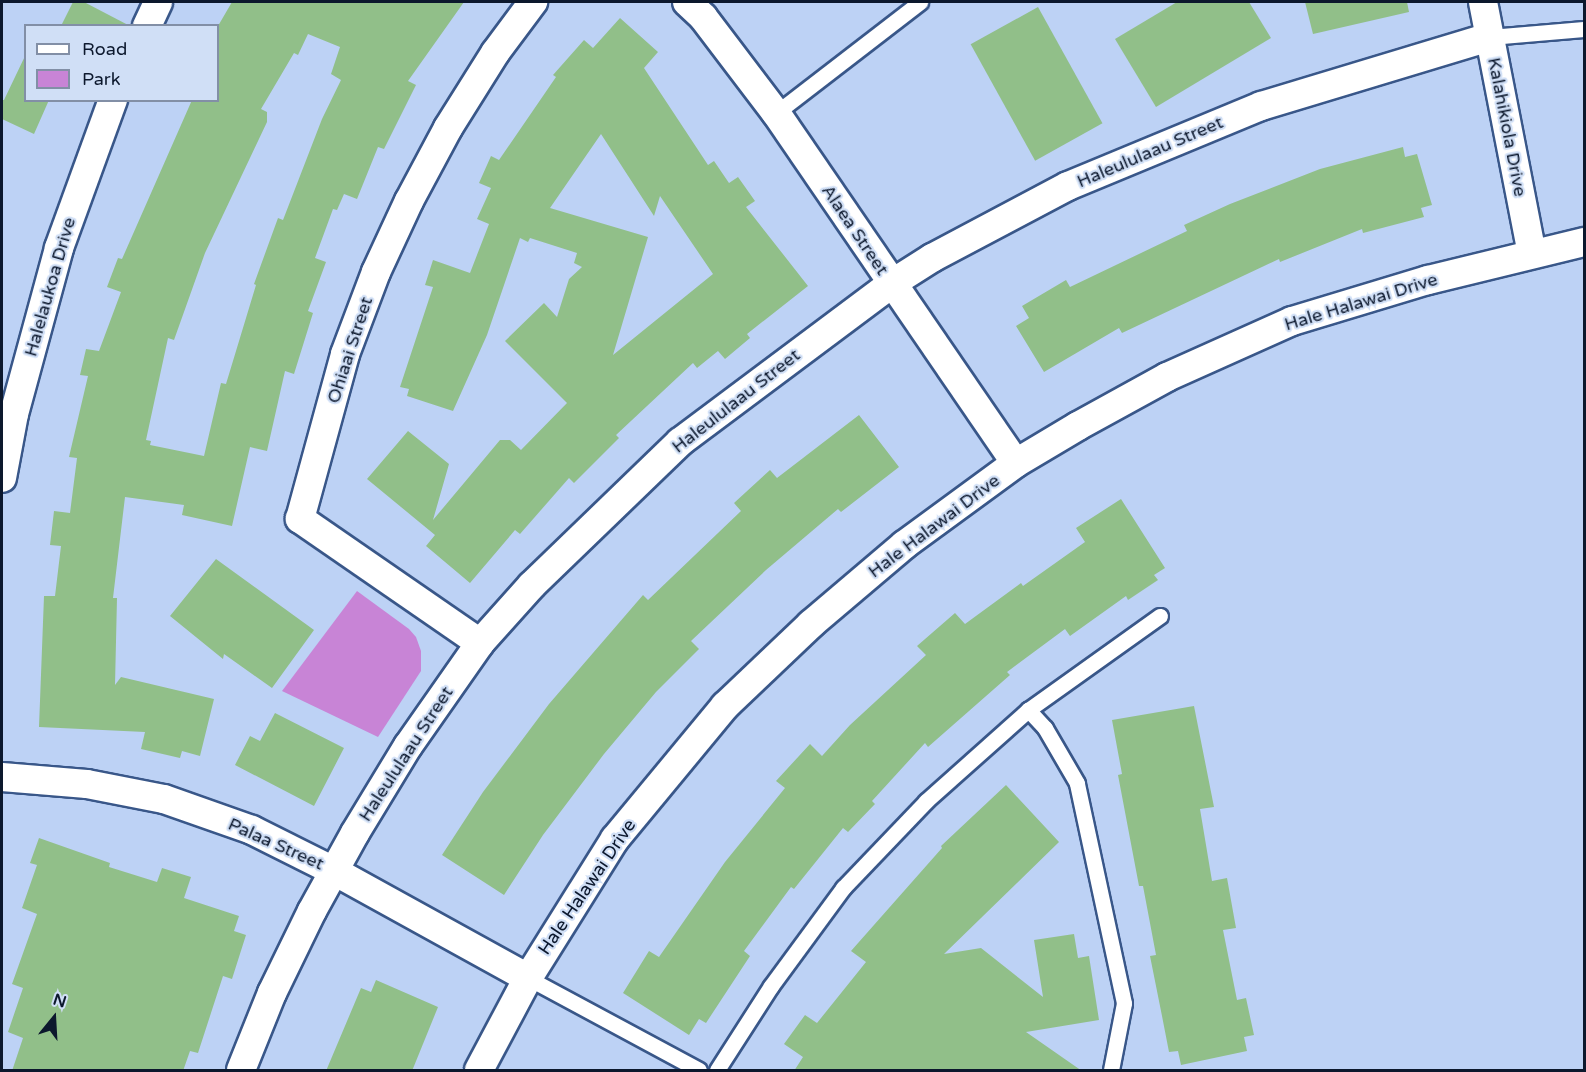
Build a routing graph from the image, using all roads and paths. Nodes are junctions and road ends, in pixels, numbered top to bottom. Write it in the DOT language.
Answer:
graph roads {
  1 [pos="158,2"];
  2 [pos="533,2"];
  3 [pos="687,2"];
  4 [pos="920,2"];
  5 [pos="1483,2"];
  6 [pos="148,24"];
  7 [pos="1584,29"];
  8 [pos="1490,37"];
  9 [pos="112,102"];
  10 [pos="776,113"];
  11 [pos="1584,242"];
  12 [pos="1532,252"];
  13 [pos="891,284"];
  14 [pos="1016,463"];
  15 [pos="2,478"];
  16 [pos="1160,616"];
  17 [pos="480,643"];
  18 [pos="1028,710"];
  19 [pos="2,777"];
  20 [pos="334,871"];
  21 [pos="528,978"];
  22 [pos="241,1071"];
  23 [pos="479,1071"];
  24 [pos="699,1071"];
  25 [pos="717,1071"];
  26 [pos="1111,1071"];
  1 -- 6 [label="street"];
  2 -- 17 [label="street, Ohiaai Street"];
  3 -- 10 [label="street, Alaea Street"];
  4 -- 10 [label="lane"];
  5 -- 8 [label="street, Kalahikiola Drive"];
  7 -- 8 [label="lane"];
  8 -- 12 [label="street, Kalahikiola Drive"];
  8 -- 13 [label="street, Haleululaau Street"];
  9 -- 15 [label="street, Halelaukoa Drive"];
  10 -- 13 [label="street, Alaea Street"];
  11 -- 12 [label="street, Hale Halawai Drive"];
  12 -- 14 [label="street, Hale Halawai Drive"];
  13 -- 14 [label="street, Alaea Street"];
  13 -- 17 [label="street, Haleululaau Street"];
  14 -- 21 [label="street, Hale Halawai Drive"];
  16 -- 18 [label="lane"];
  17 -- 20 [label="street, Haleululaau Street"];
  18 -- 25 [label="lane"];
  18 -- 26 [label="lane"];
  19 -- 20 [label="street, Palaa Street"];
  20 -- 21 [label="street, Palaa Street"];
  20 -- 22 [label="street, Haleululaau Street"];
  21 -- 23 [label="street, Hale Halawai Drive"];
  21 -- 24 [label="lane"];
}
